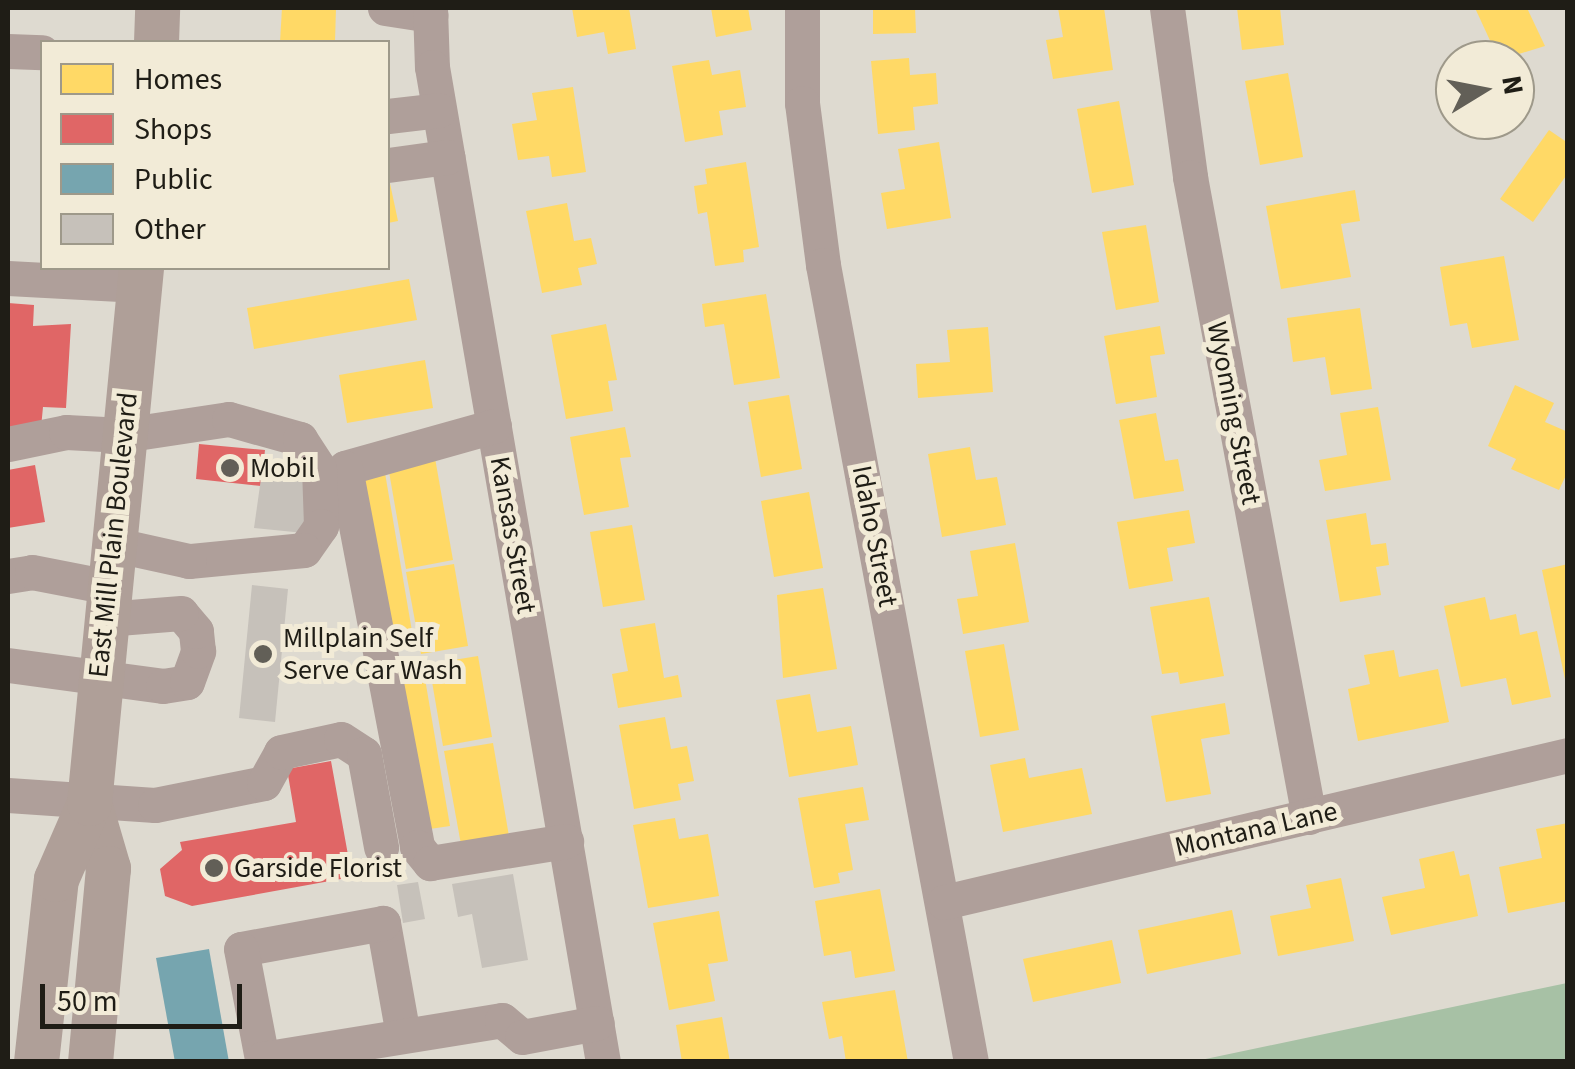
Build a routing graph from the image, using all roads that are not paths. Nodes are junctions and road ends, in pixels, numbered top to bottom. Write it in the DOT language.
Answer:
graph roads {
  1 [pos="157,8"];
  2 [pos="385,8"];
  3 [pos="802,8"];
  4 [pos="1167,8"];
  5 [pos="430,11"];
  6 [pos="156,40"];
  7 [pos="8,51"];
  8 [pos="40,52"];
  9 [pos="439,110"];
  10 [pos="390,116"];
  11 [pos="447,157"];
  12 [pos="390,165"];
  13 [pos="140,276"];
  14 [pos="8,278"];
  15 [pos="494,426"];
  16 [pos="124,435"];
  17 [pos="8,444"];
  18 [pos="189,561"];
  19 [pos="8,576"];
  20 [pos="110,584"];
  21 [pos="181,613"];
  22 [pos="8,665"];
  23 [pos="99,676"];
  24 [pos="1568,755"];
  25 [pos="8,794"];
  26 [pos="89,804"];
  27 [pos="1308,817"];
  28 [pos="566,841"];
  29 [pos="382,848"];
  30 [pos="944,902"];
  31 [pos="597,1023"];
  32 [pos="404,1035"];
  33 [pos="524,1049"];
  34 [pos="367,1052"];
  35 [pos="36,1062"];
  36 [pos="90,1062"];
  37 [pos="603,1062"];
  38 [pos="971,1062"];
  1 -- 6 [label="main road"];
  2 -- 5 [label="street"];
  3 -- 30 [label="street, Idaho Street"];
  4 -- 27 [label="street, Wyoming Street"];
  5 -- 9 [label="street, Kansas Street"];
  7 -- 8 [label="street"];
  9 -- 10 [label="street"];
  9 -- 11 [label="street, Kansas Street"];
  11 -- 12 [label="street"];
  11 -- 15 [label="street, Kansas Street"];
  13 -- 14 [label="street"];
  13 -- 16 [label="main road, East Mill Plain Boulevard"];
  15 -- 28 [label="street, Kansas Street"];
  15 -- 28 [label="street"];
  16 -- 17 [label="street"];
  16 -- 18 [label="street"];
  16 -- 20 [label="main road, East Mill Plain Boulevard"];
  18 -- 20 [label="street"];
  18 -- 21 [label="street"];
  19 -- 20 [label="street"];
  20 -- 21 [label="street"];
  20 -- 23 [label="main road, East Mill Plain Boulevard"];
  21 -- 23 [label="street"];
  22 -- 23 [label="street"];
  23 -- 26 [label="main road, East Mill Plain Boulevard"];
  24 -- 27 [label="street, Montana Lane"];
  25 -- 26 [label="street"];
  26 -- 29 [label="street"];
  26 -- 35 [label="main road, East Mill Plain Boulevard"];
  26 -- 36 [label="main road, East Mill Plain Boulevard"];
  27 -- 30 [label="street, Montana Lane"];
  28 -- 31 [label="street, Kansas Street"];
  30 -- 38 [label="street, Idaho Street"];
  31 -- 33 [label="street"];
  31 -- 37 [label="street, Kansas Street"];
  32 -- 33 [label="street"];
  32 -- 34 [label="street"];
  32 -- 34 [label="street"];
}
